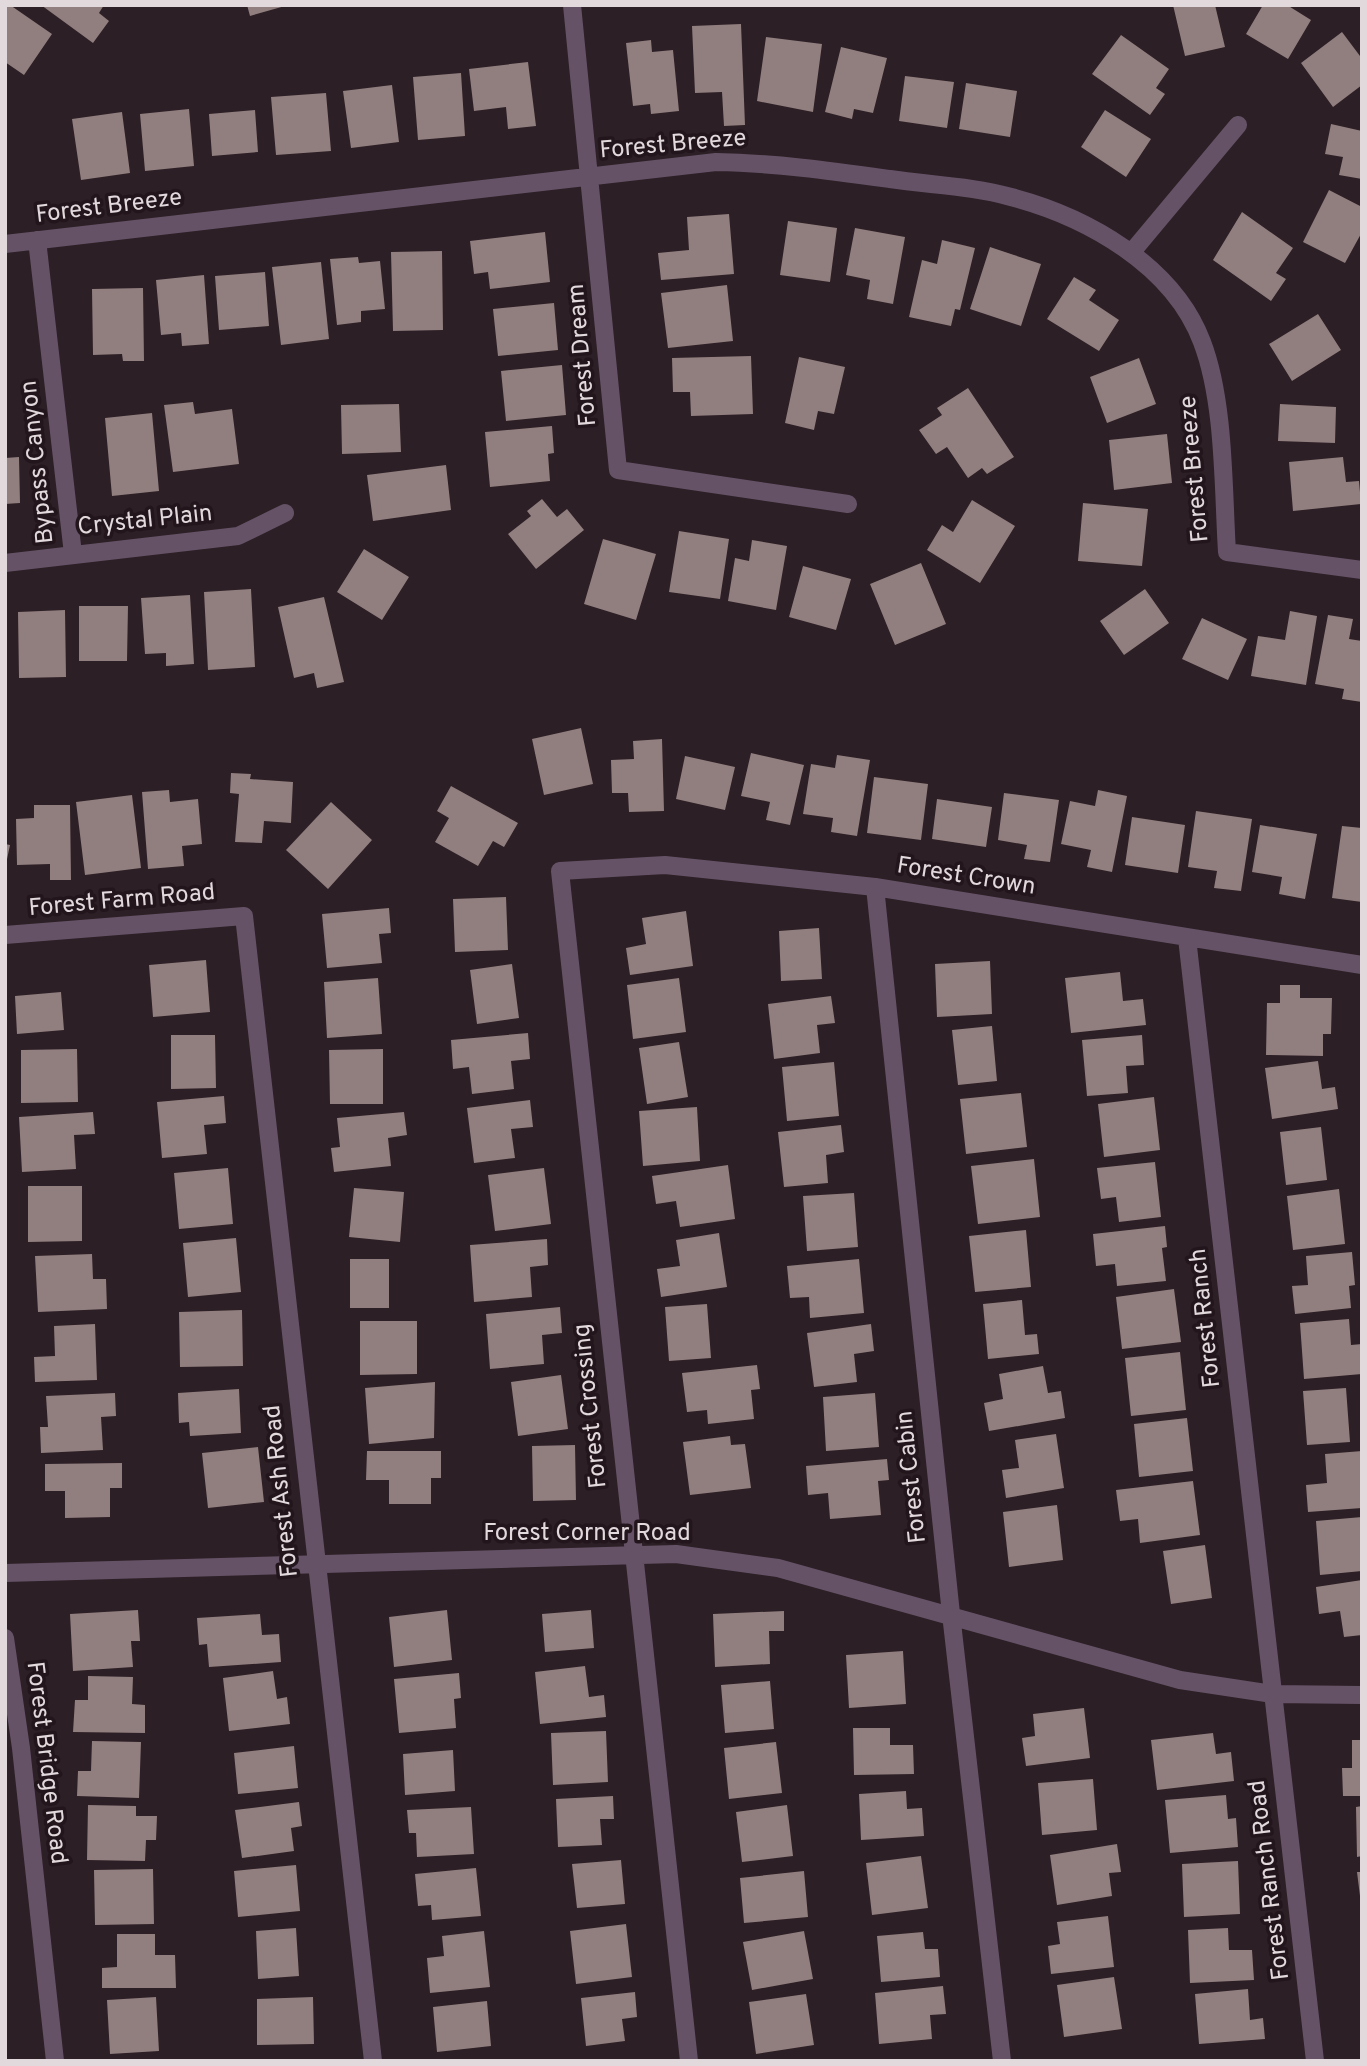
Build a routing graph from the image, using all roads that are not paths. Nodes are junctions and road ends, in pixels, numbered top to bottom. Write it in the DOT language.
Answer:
graph roads {
  1 [pos="572,5"];
  2 [pos="1238,125"];
  3 [pos="591,176"];
  4 [pos="37,240"];
  5 [pos="5,244"];
  6 [pos="1131,253"];
  7 [pos="848,504"];
  8 [pos="285,513"];
  9 [pos="73,554"];
  10 [pos="5,563"];
  11 [pos="1362,570"];
  12 [pos="560,871"];
  13 [pos="875,887"];
  14 [pos="244,916"];
  15 [pos="5,935"];
  16 [pos="1187,937"];
  17 [pos="1362,965"];
  18 [pos="631,1553"];
  19 [pos="314,1564"];
  20 [pos="5,1573"];
  21 [pos="951,1614"];
  22 [pos="5,1638"];
  23 [pos="1273,1694"];
  24 [pos="1362,1695"];
  25 [pos="55,2061"];
  26 [pos="373,2061"];
  27 [pos="689,2061"];
  28 [pos="1002,2061"];
  29 [pos="1315,2061"];
  1 -- 3 [label="street, Forest Dream"];
  2 -- 6 [label="street"];
  3 -- 4 [label="street, Forest Breeze"];
  3 -- 6 [label="street, Forest Breeze"];
  3 -- 7 [label="street, Forest Dream"];
  4 -- 5 [label="street, Forest Breeze"];
  4 -- 9 [label="street, Bypass Canyon"];
  6 -- 11 [label="street, Forest Breeze"];
  8 -- 9 [label="street, Crystal Plain"];
  9 -- 10 [label="street, Crystal Plain"];
  12 -- 13 [label="street, Forest Crown"];
  12 -- 18 [label="street, Forest Crossing"];
  13 -- 16 [label="street, Forest Crown"];
  13 -- 21 [label="street, Forest Cabin"];
  14 -- 15 [label="street, Forest Farm Road"];
  14 -- 19 [label="street, Forest Ash Road"];
  16 -- 17 [label="street, Forest Crown"];
  16 -- 23 [label="street, Forest Ranch"];
  18 -- 19 [label="street, Forest Corner Road"];
  18 -- 21 [label="street, Forest Corner Road"];
  18 -- 27 [label="street, Forest Crossing"];
  19 -- 20 [label="street, Forest Corner Road"];
  19 -- 26 [label="street, Forest Ash Road"];
  21 -- 23 [label="street, Forest Corner Road"];
  21 -- 28 [label="street, Forest Cabin"];
  22 -- 25 [label="street, Forest Bridge Road"];
  23 -- 24 [label="street, Forest Corner Road"];
  23 -- 29 [label="street, Forest Ranch Road"];
}
